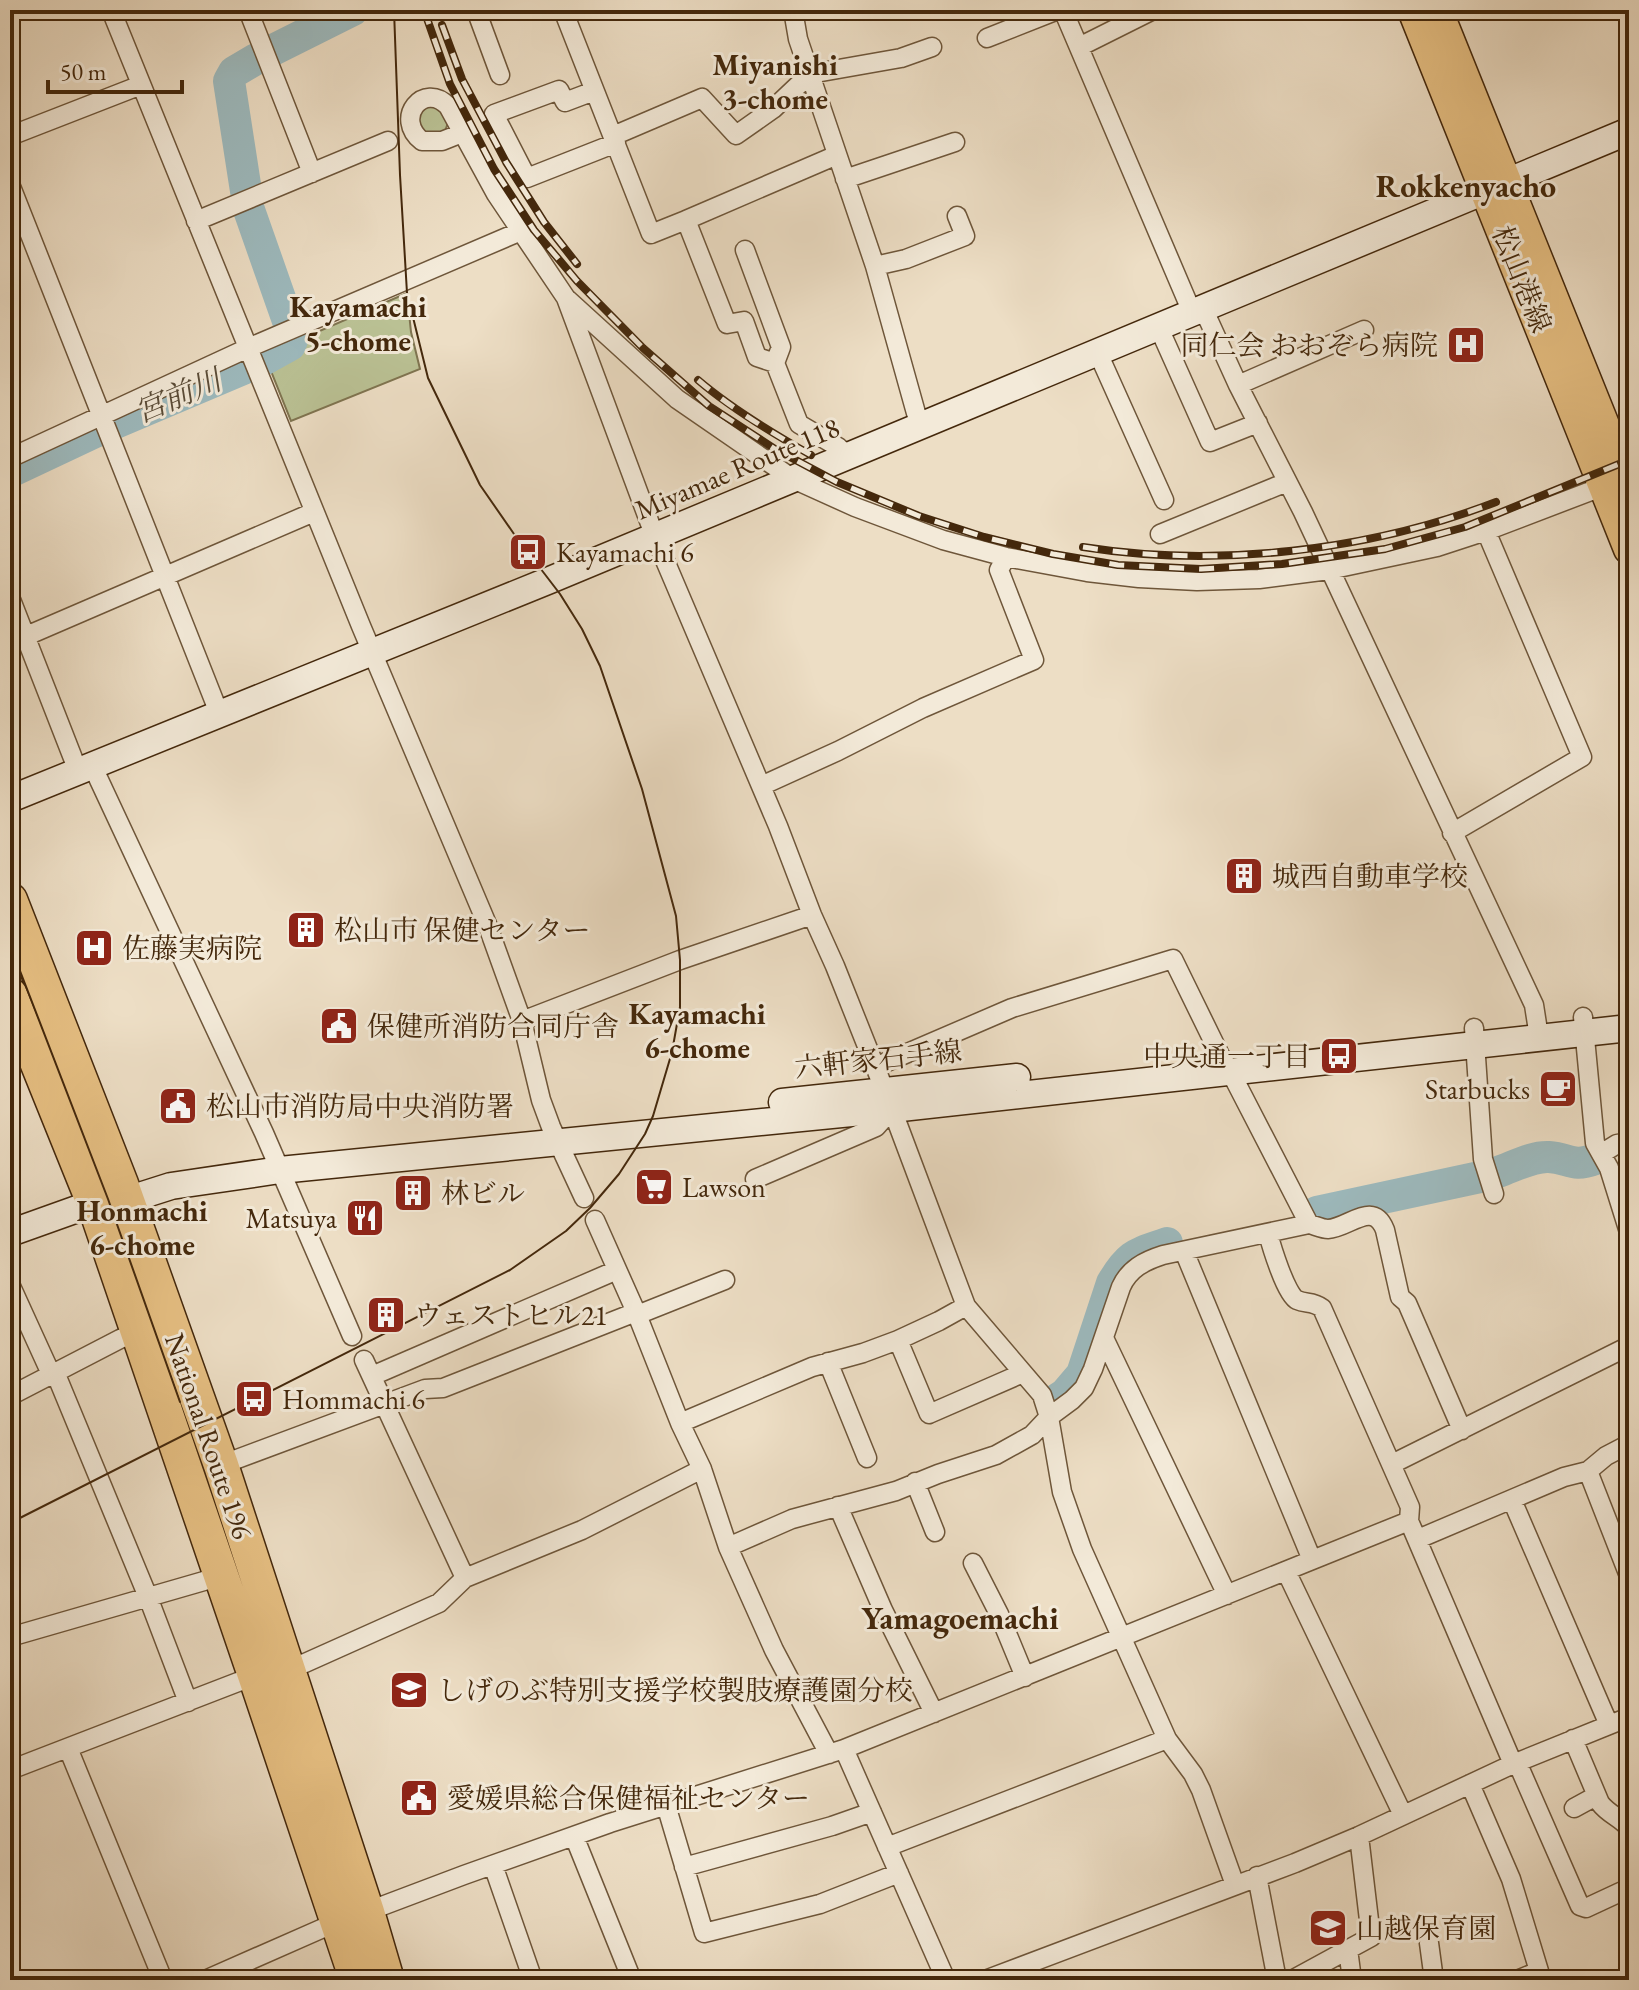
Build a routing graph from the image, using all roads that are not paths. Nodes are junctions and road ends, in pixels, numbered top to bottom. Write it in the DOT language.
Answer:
graph roads {
  1 [pos="111,10"];
  2 [pos="248,10"];
  3 [pos="476,10"];
  4 [pos="563,10"];
  5 [pos="793,10"];
  6 [pos="1061,10"];
  7 [pos="1153,10"];
  8 [pos="1413,10"];
  9 [pos="1437,10"];
  10 [pos="987,38"];
  11 [pos="932,47"];
  12 [pos="1079,47"];
  13 [pos="810,74"];
  14 [pos="500,75"];
  15 [pos="141,85"];
  16 [pos="594,91"];
  17 [pos="1629,131"];
  18 [pos="462,133"];
  19 [pos="10,136"];
  20 [pos="614,139"];
  21 [pos="388,141"];
  22 [pos="955,142"];
  23 [pos="837,155"];
  24 [pos="312,173"];
  25 [pos="845,179"];
  26 [pos="10,184"];
  27 [pos="1497,187"];
  28 [pos="957,216"];
  29 [pos="686,220"];
  30 [pos="196,221"];
  31 [pos="521,231"];
  32 [pos="745,250"];
  33 [pos="875,266"];
  34 [pos="566,298"];
  35 [pos="1198,312"];
  36 [pos="1159,328"];
  37 [pos="1364,330"];
  38 [pos="248,348"];
  39 [pos="1098,353"];
  40 [pos="775,363"];
  41 [pos="1238,385"];
  42 [pos="101,414"];
  43 [pos="1258,423"];
  44 [pos="923,425"];
  45 [pos="848,456"];
  46 [pos="10,458"];
  47 [pos="793,479"];
  48 [pos="1622,480"];
  49 [pos="1287,482"];
  50 [pos="1164,500"];
  51 [pos="314,512"];
  52 [pos="1486,531"];
  53 [pos="1160,534"];
  54 [pos="655,537"];
  55 [pos="1629,549"];
  56 [pos="1006,557"];
  57 [pos="1329,570"];
  58 [pos="165,575"];
  59 [pos="10,597"];
  60 [pos="18,639"];
  61 [pos="371,652"];
  62 [pos="219,713"];
  63 [pos="85,768"];
  64 [pos="761,786"];
  65 [pos="10,799"];
  66 [pos="1452,833"];
  67 [pos="10,900"];
  68 [pos="812,915"];
  69 [pos="21,960"];
  70 [pos="10,995"];
  71 [pos="1629,1012"];
  72 [pos="522,1021"];
  73 [pos="1584,1024"];
  74 [pos="1629,1028"];
  75 [pos="1538,1030"];
  76 [pos="1474,1036"];
  77 [pos="1225,1063"];
  78 [pos="884,1089"];
  79 [pos="555,1135"];
  80 [pos="1629,1142"];
  81 [pos="1601,1154"];
  82 [pos="277,1163"];
  83 [pos="755,1179"];
  84 [pos="1494,1194"];
  85 [pos="114,1196"];
  86 [pos="584,1198"];
  87 [pos="595,1220"];
  88 [pos="1309,1224"];
  89 [pos="1629,1232"];
  90 [pos="10,1233"];
  91 [pos="1268,1233"];
  92 [pos="1184,1251"];
  93 [pos="617,1270"];
  94 [pos="725,1280"];
  95 [pos="10,1284"];
  96 [pos="966,1306"];
  97 [pos="636,1314"];
  98 [pos="139,1331"];
  99 [pos="352,1336"];
  100 [pos="1104,1338"];
  101 [pos="898,1340"];
  102 [pos="1629,1346"];
  103 [pos="828,1362"];
  104 [pos="53,1373"];
  105 [pos="1023,1373"];
  106 [pos="10,1396"];
  107 [pos="385,1404"];
  108 [pos="1049,1417"];
  109 [pos="680,1423"];
  110 [pos="1462,1430"];
  111 [pos="1629,1444"];
  112 [pos="867,1458"];
  113 [pos="1392,1464"];
  114 [pos="221,1465"];
  115 [pos="702,1469"];
  116 [pos="1588,1471"];
  117 [pos="915,1482"];
  118 [pos="1512,1500"];
  119 [pos="838,1506"];
  120 [pos="1409,1521"];
  121 [pos="935,1532"];
  122 [pos="1418,1539"];
  123 [pos="728,1547"];
  124 [pos="1312,1560"];
  125 [pos="253,1563"];
  126 [pos="973,1563"];
  127 [pos="1286,1571"];
  128 [pos="221,1575"];
  129 [pos="1629,1576"];
  130 [pos="465,1578"];
  131 [pos="1227,1595"];
  132 [pos="148,1597"];
  133 [pos="10,1637"];
  134 [pos="1120,1638"];
  135 [pos="272,1673"];
  136 [pos="1025,1677"];
  137 [pos="188,1702"];
  138 [pos="934,1713"];
  139 [pos="1629,1717"];
  140 [pos="1609,1725"];
  141 [pos="1167,1739"];
  142 [pos="1573,1739"];
  143 [pos="68,1748"];
  144 [pos="837,1752"];
  145 [pos="1515,1763"];
  146 [pos="10,1770"];
  147 [pos="1470,1784"];
  148 [pos="1596,1796"];
  149 [pos="666,1805"];
  150 [pos="1574,1808"];
  151 [pos="872,1812"];
  152 [pos="1403,1815"];
  153 [pos="1629,1828"];
  154 [pos="574,1836"];
  155 [pos="1359,1836"];
  156 [pos="887,1847"];
  157 [pos="493,1865"];
  158 [pos="684,1867"];
  159 [pos="899,1873"];
  160 [pos="1257,1876"];
  161 [pos="1235,1885"];
  162 [pos="1629,1888"];
  163 [pos="352,1917"];
  164 [pos="1429,1943"];
  165 [pos="1348,1949"];
  166 [pos="1540,1975"];
  167 [pos="210,1979"];
  168 [pos="163,1980"];
  169 [pos="357,1980"];
  170 [pos="387,1980"];
  171 [pos="533,1980"];
  172 [pos="632,1980"];
  173 [pos="946,1980"];
  174 [pos="985,1980"];
  175 [pos="1277,1980"];
  176 [pos="1292,1980"];
  177 [pos="1352,1980"];
  178 [pos="1434,1980"];
  179 [pos="1517,1980"];
  1 -- 15 [label="street"];
  2 -- 24 [label="street"];
  3 -- 14 [label="street"];
  4 -- 16 [label="street"];
  5 -- 13 [label="street"];
  6 -- 10 [label="street"];
  6 -- 12 [label="street"];
  7 -- 12 [label="street"];
  8 -- 27 [label="main road, 松山港線"];
  9 -- 27 [label="main road, 松山港線"];
  11 -- 13 [label="street"];
  12 -- 35 [label="street"];
  13 -- 20 [label="street"];
  13 -- 23 [label="street"];
  15 -- 19 [label="street"];
  15 -- 30 [label="street"];
  16 -- 20 [label="street"];
  16 -- 20 [label="street"];
  17 -- 27 [label="street, Miyamae Route 118"];
  18 -- 31 [label="street"];
  20 -- 29 [label="street"];
  21 -- 24 [label="street"];
  22 -- 25 [label="street"];
  23 -- 25 [label="street"];
  23 -- 29 [label="street"];
  24 -- 30 [label="street"];
  25 -- 33 [label="street"];
  26 -- 42 [label="street"];
  27 -- 35 [label="street, Miyamae Route 118"];
  27 -- 48 [label="main road, 松山港線"];
  28 -- 33 [label="street"];
  29 -- 40 [label="street"];
  30 -- 38 [label="street"];
  31 -- 34 [label="street"];
  31 -- 38 [label="street"];
  32 -- 40 [label="street"];
  33 -- 44 [label="street"];
  34 -- 47 [label="street"];
  34 -- 54 [label="street"];
  35 -- 36 [label="street, Miyamae Route 118"];
  35 -- 41 [label="street"];
  36 -- 39 [label="street, Miyamae Route 118"];
  36 -- 43 [label="street"];
  37 -- 41 [label="street"];
  38 -- 42 [label="street"];
  38 -- 51 [label="street"];
  39 -- 44 [label="street, Miyamae Route 118"];
  39 -- 50 [label="street"];
  40 -- 45 [label="street"];
  41 -- 43 [label="street"];
  42 -- 46 [label="street"];
  42 -- 58 [label="street"];
  43 -- 49 [label="street"];
  44 -- 45 [label="street, Miyamae Route 118"];
  45 -- 47 [label="street, Miyamae Route 118"];
  47 -- 54 [label="street, Miyamae Route 118"];
  47 -- 56 [label="street"];
  48 -- 52 [label="street"];
  48 -- 55 [label="main road, 松山港線"];
  49 -- 53 [label="street"];
  49 -- 57 [label="street"];
  51 -- 58 [label="street"];
  51 -- 61 [label="street"];
  52 -- 57 [label="street"];
  52 -- 66 [label="street"];
  54 -- 61 [label="street, Miyamae Route 118"];
  54 -- 64 [label="street"];
  56 -- 57 [label="street"];
  56 -- 64 [label="street"];
  57 -- 66 [label="street"];
  58 -- 60 [label="street"];
  58 -- 62 [label="street"];
  59 -- 60 [label="street"];
  60 -- 63 [label="street"];
  61 -- 62 [label="street, Miyamae Route 118"];
  61 -- 72 [label="street"];
  62 -- 63 [label="street, Miyamae Route 118"];
  63 -- 65 [label="street, Miyamae Route 118"];
  63 -- 82 [label="street"];
  64 -- 68 [label="street"];
  66 -- 75 [label="street"];
  67 -- 69 [label="highway, National Route 196"];
  68 -- 72 [label="street"];
  68 -- 78 [label="street"];
  69 -- 85 [label="highway, National Route 196"];
  70 -- 85 [label="highway, National Route 196"];
  71 -- 73 [label="street, 六軒家石手線"];
  72 -- 79 [label="street"];
  73 -- 74 [label="street, 六軒家石手線"];
  73 -- 75 [label="street, 六軒家石手線"];
  73 -- 81 [label="street"];
  75 -- 76 [label="street, 六軒家石手線"];
  76 -- 77 [label="street, 六軒家石手線"];
  76 -- 84 [label="street"];
  77 -- 78 [label="street, 六軒家石手線"];
  77 -- 78 [label="street"];
  77 -- 88 [label="street"];
  78 -- 79 [label="street, 六軒家石手線"];
  78 -- 83 [label="street"];
  78 -- 96 [label="street"];
  79 -- 82 [label="street, 六軒家石手線"];
  79 -- 86 [label="street"];
  80 -- 81 [label="street"];
  81 -- 89 [label="street"];
  82 -- 85 [label="street, 六軒家石手線"];
  82 -- 99 [label="street"];
  85 -- 90 [label="street, 六軒家石手線"];
  85 -- 98 [label="highway, National Route 196"];
  85 -- 114 [label="highway, National Route 196"];
  87 -- 93 [label="street"];
  88 -- 91 [label="street"];
  88 -- 110 [label="street"];
  91 -- 92 [label="street"];
  91 -- 113 [label="street"];
  92 -- 100 [label="street"];
  92 -- 124 [label="street"];
  93 -- 97 [label="street"];
  93 -- 107 [label="street"];
  94 -- 97 [label="street"];
  95 -- 104 [label="street"];
  96 -- 101 [label="street"];
  96 -- 105 [label="street"];
  97 -- 107 [label="street"];
  97 -- 109 [label="street"];
  98 -- 104 [label="street"];
  98 -- 128 [label="highway, National Route 196"];
  100 -- 108 [label="street"];
  100 -- 131 [label="street"];
  101 -- 103 [label="street"];
  101 -- 105 [label="street"];
  102 -- 110 [label="street"];
  103 -- 109 [label="street"];
  103 -- 112 [label="street"];
  104 -- 106 [label="street"];
  104 -- 132 [label="street"];
  105 -- 108 [label="street"];
  107 -- 114 [label="street"];
  107 -- 130 [label="street"];
  108 -- 117 [label="street"];
  108 -- 134 [label="street"];
  109 -- 115 [label="street"];
  110 -- 113 [label="street"];
  111 -- 116 [label="street"];
  113 -- 120 [label="street"];
  114 -- 125 [label="highway, National Route 196"];
  115 -- 123 [label="street"];
  115 -- 130 [label="street"];
  116 -- 118 [label="street"];
  116 -- 129 [label="street"];
  117 -- 119 [label="street"];
  117 -- 121 [label="street"];
  118 -- 122 [label="street"];
  118 -- 140 [label="street"];
  119 -- 123 [label="street"];
  119 -- 138 [label="street"];
  120 -- 122 [label="street"];
  120 -- 124 [label="street"];
  122 -- 145 [label="street"];
  123 -- 144 [label="street"];
  124 -- 127 [label="street"];
  125 -- 128 [label="street"];
  125 -- 135 [label="highway, National Route 196"];
  126 -- 136 [label="street"];
  127 -- 131 [label="street"];
  127 -- 152 [label="street"];
  128 -- 132 [label="street"];
  128 -- 135 [label="highway, National Route 196"];
  130 -- 135 [label="street"];
  131 -- 134 [label="street"];
  132 -- 133 [label="street"];
  132 -- 137 [label="street"];
  134 -- 136 [label="street"];
  134 -- 141 [label="street"];
  135 -- 137 [label="street"];
  135 -- 163 [label="highway, National Route 196"];
  136 -- 138 [label="street"];
  137 -- 143 [label="street"];
  138 -- 144 [label="street"];
  139 -- 140 [label="street"];
  140 -- 142 [label="street"];
  141 -- 156 [label="street"];
  141 -- 161 [label="street"];
  142 -- 145 [label="street"];
  142 -- 148 [label="street"];
  143 -- 146 [label="street"];
  143 -- 168 [label="street"];
  144 -- 149 [label="street"];
  144 -- 151 [label="street"];
  145 -- 147 [label="street"];
  145 -- 162 [label="street"];
  147 -- 152 [label="street"];
  147 -- 166 [label="street"];
  148 -- 150 [label="street"];
  148 -- 153 [label="street"];
  149 -- 154 [label="street"];
  149 -- 158 [label="street"];
  151 -- 156 [label="street"];
  151 -- 158 [label="street"];
  152 -- 155 [label="street"];
  154 -- 157 [label="street"];
  154 -- 172 [label="street"];
  155 -- 160 [label="street"];
  155 -- 165 [label="street"];
  156 -- 159 [label="street"];
  157 -- 163 [label="street"];
  157 -- 171 [label="street"];
  158 -- 159 [label="street"];
  159 -- 173 [label="street"];
  160 -- 161 [label="street"];
  160 -- 175 [label="street"];
  161 -- 174 [label="street"];
  163 -- 167 [label="street"];
  163 -- 169 [label="highway, National Route 196"];
  163 -- 170 [label="highway, National Route 196"];
  164 -- 178 [label="street"];
  165 -- 176 [label="street"];
  165 -- 177 [label="street"];
  166 -- 179 [label="street"];
}
